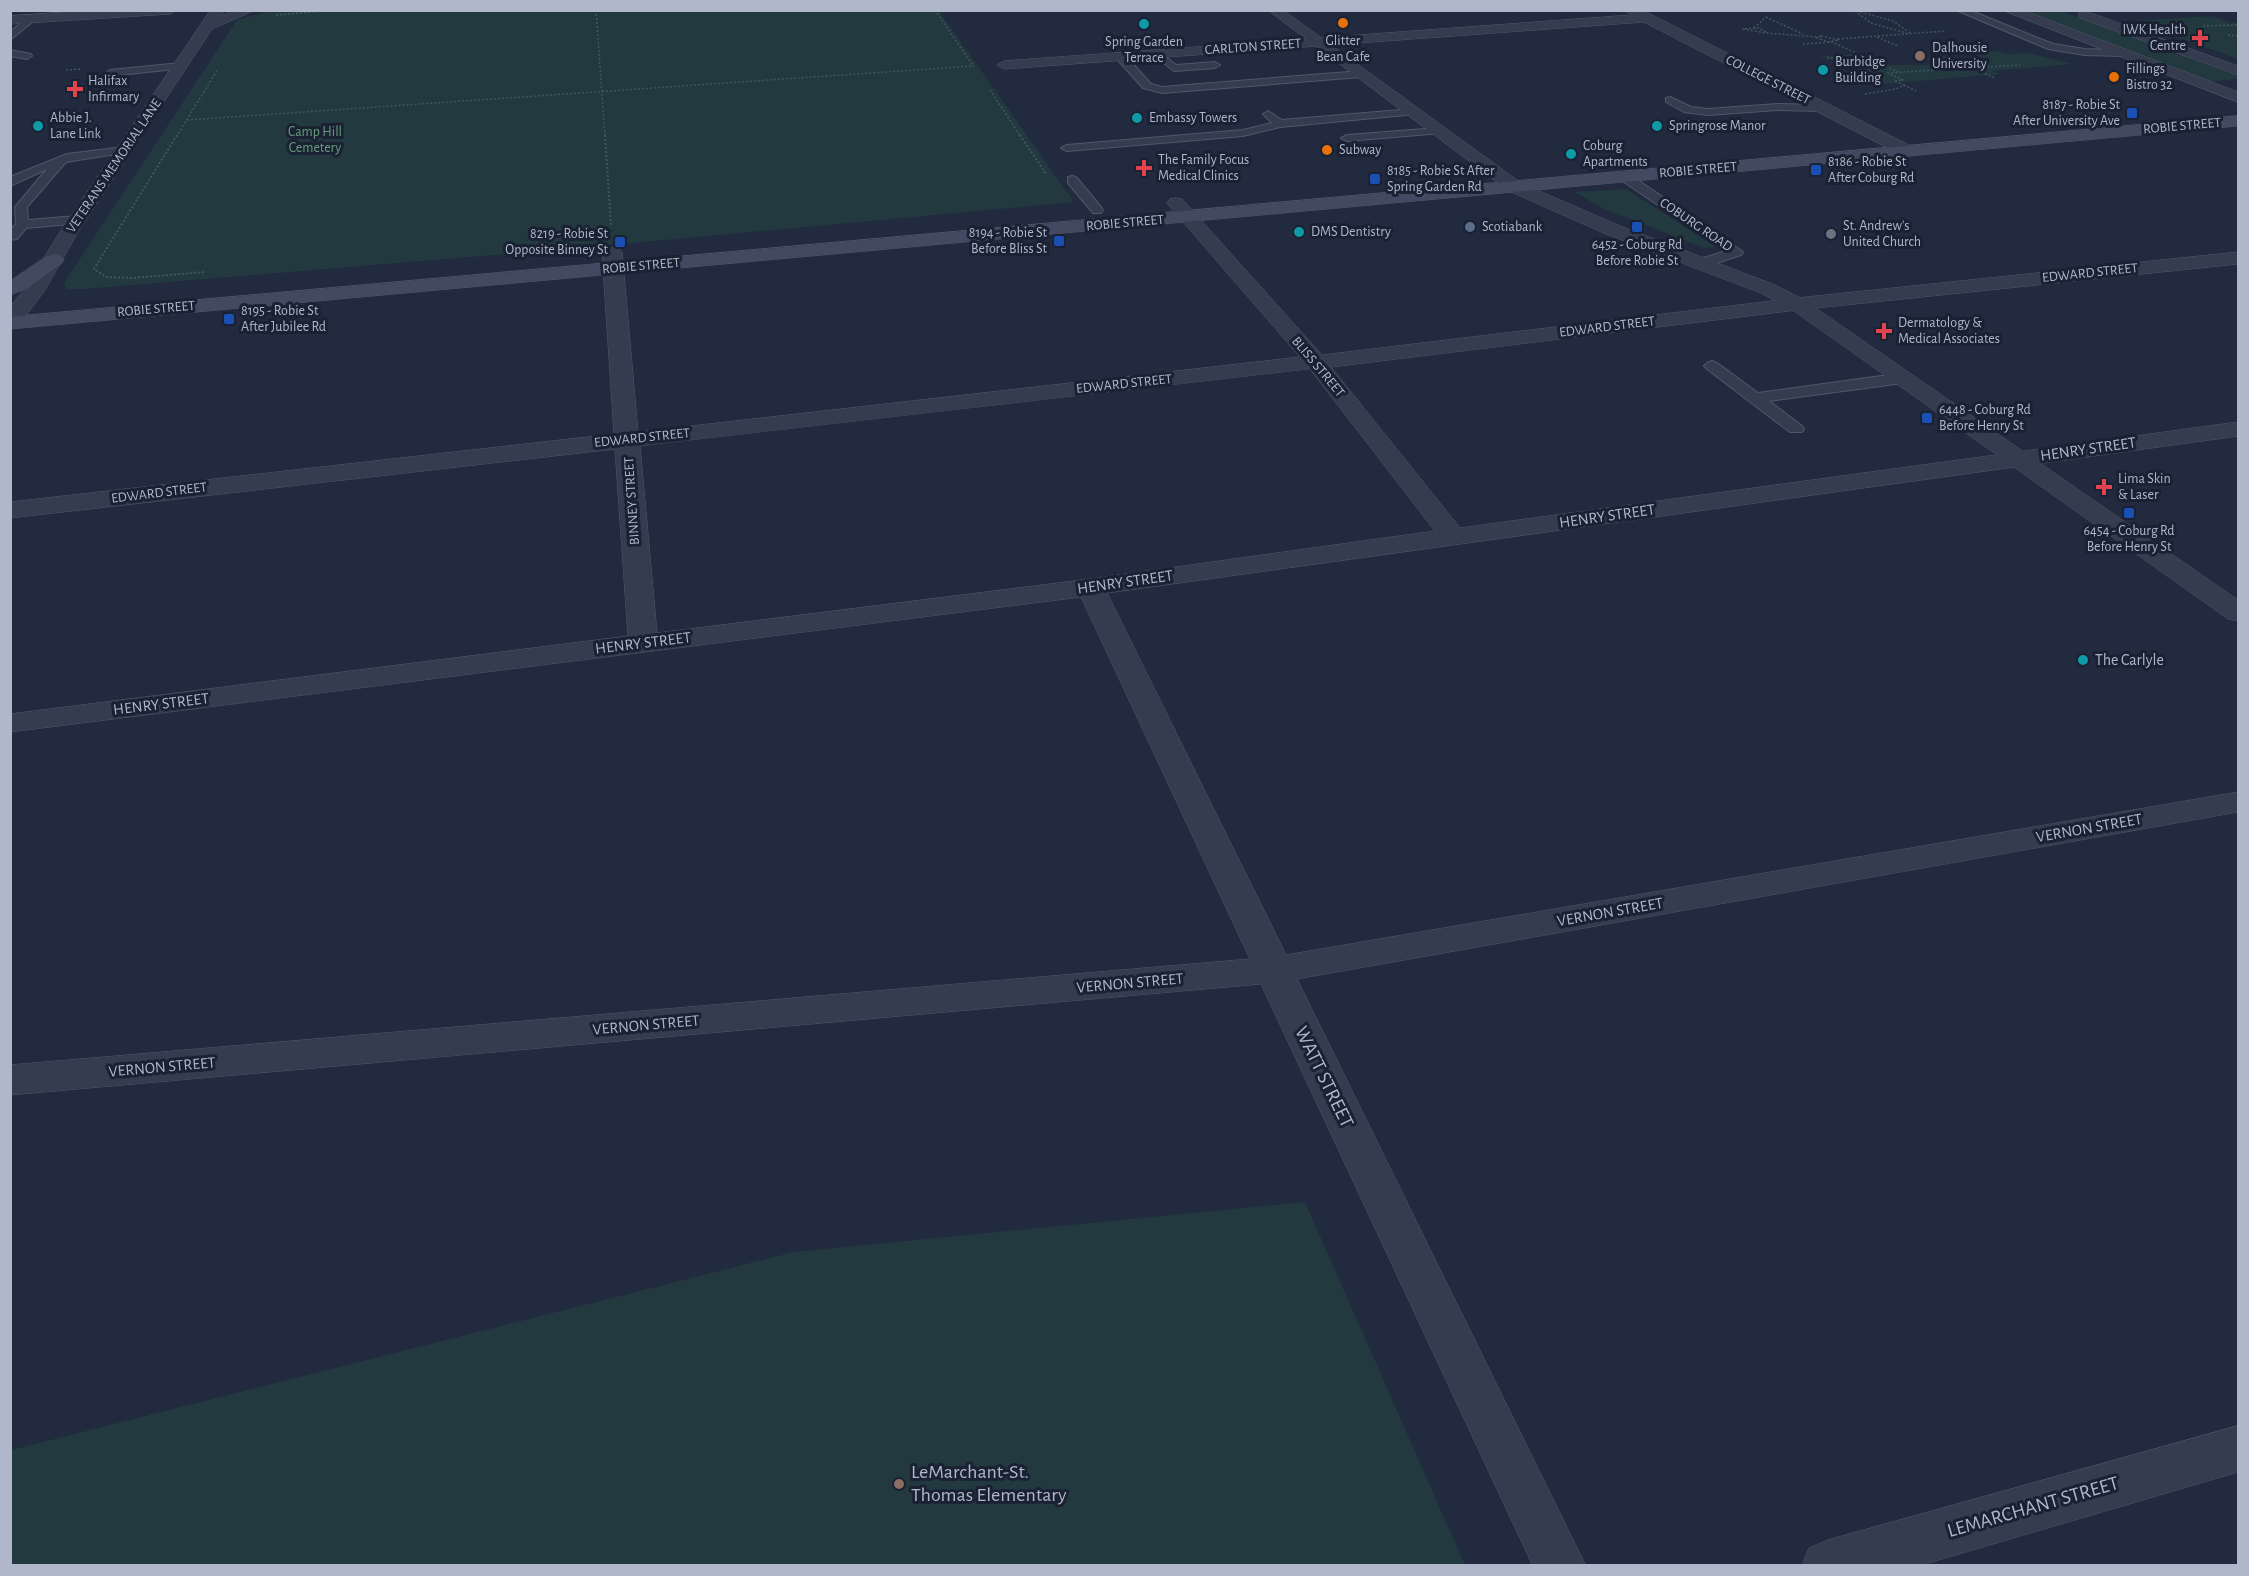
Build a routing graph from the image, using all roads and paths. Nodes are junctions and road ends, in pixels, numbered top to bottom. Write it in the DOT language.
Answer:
graph roads {
  1 [pos="170,10"];
  2 [pos="218,10"];
  3 [pos="249,10"];
  4 [pos="336,10"];
  5 [pos="596,10"];
  6 [pos="935,10"];
  7 [pos="1275,10"];
  8 [pos="1631,10"];
  9 [pos="1960,10"];
  10 [pos="2008,10"];
  11 [pos="2072,10"];
  12 [pos="90,13"];
  13 [pos="274,15"];
  14 [pos="1646,18"];
  15 [pos="31,19"];
  16 [pos="10,20"];
  17 [pos="1893,21"];
  18 [pos="1871,23"];
  19 [pos="207,26"];
  20 [pos="1755,28"];
  21 [pos="2238,28"];
  22 [pos="2209,30"];
  23 [pos="1766,32"];
  24 [pos="1910,34"];
  25 [pos="2221,34"];
  26 [pos="1808,36"];
  27 [pos="1876,36"];
  28 [pos="2238,36"];
  29 [pos="10,37"];
  30 [pos="1819,37"];
  31 [pos="1920,38"];
  32 [pos="1317,42"];
  33 [pos="1832,42"];
  34 [pos="1823,43"];
  35 [pos="1803,44"];
  36 [pos="1898,46"];
  37 [pos="10,53"];
  38 [pos="2122,53"];
  39 [pos="1158,54"];
  40 [pos="27,56"];
  41 [pos="1862,56"];
  42 [pos="1121,57"];
  43 [pos="1827,58"];
  44 [pos="121,60"];
  45 [pos="183,63"];
  46 [pos="222,63"];
  47 [pos="1004,64"];
  48 [pos="1215,65"];
  49 [pos="2020,65"];
  50 [pos="82,69"];
  51 [pos="1973,69"];
  52 [pos="2236,69"];
  53 [pos="66,70"];
  54 [pos="1899,72"];
  55 [pos="110,73"];
  56 [pos="1361,74"];
  57 [pos="1995,78"];
  58 [pos="1239,84"];
  59 [pos="1904,85"];
  60 [pos="986,86"];
  61 [pos="601,91"];
  62 [pos="1916,91"];
  63 [pos="1254,97"];
  64 [pos="2238,97"];
  65 [pos="1872,99"];
  66 [pos="1670,100"];
  67 [pos="1822,108"];
  68 [pos="2238,108"];
  69 [pos="1412,112"];
  70 [pos="1268,114"];
  71 [pos="187,120"];
  72 [pos="2238,121"];
  73 [pos="1280,124"];
  74 [pos="1438,131"];
  75 [pos="1347,138"];
  76 [pos="1883,139"];
  77 [pos="1067,148"];
  78 [pos="124,150"];
  79 [pos="1905,150"];
  80 [pos="62,160"];
  81 [pos="1625,177"];
  82 [pos="1072,180"];
  83 [pos="1507,181"];
  84 [pos="10,182"];
  85 [pos="1052,182"];
  86 [pos="16,206"];
  87 [pos="1097,210"];
  88 [pos="1182,210"];
  89 [pos="22,224"];
  90 [pos="73,226"];
  91 [pos="11,236"];
  92 [pos="2238,258"];
  93 [pos="613,260"];
  94 [pos="1702,263"];
  95 [pos="106,277"];
  96 [pos="1797,304"];
  97 [pos="13,308"];
  98 [pos="1316,362"];
  99 [pos="1712,366"];
  100 [pos="1903,378"];
  101 [pos="1754,398"];
  102 [pos="1796,429"];
  103 [pos="2238,429"];
  104 [pos="627,439"];
  105 [pos="2019,459"];
  106 [pos="10,510"];
  107 [pos="1453,537"];
  108 [pos="1090,587"];
  109 [pos="2238,613"];
  110 [pos="644,643"];
  111 [pos="10,723"];
  112 [pos="2238,802"];
  113 [pos="1272,970"];
  114 [pos="10,1080"];
  115 [pos="2238,1449"];
  116 [pos="1560,1566"];
  117 [pos="1828,1566"];
  1 -- 12 [label="street"];
  2 -- 19 [label="street, VETERANS MEMORIAL LANE"];
  3 -- 19 [label="street"];
  4 -- 13 [label="path"];
  5 -- 61 [label="path"];
  6 -- 61 [label="path"];
  7 -- 32 [label="street"];
  8 -- 14 [label="street, COLLEGE STREET"];
  9 -- 38 [label="lane"];
  10 -- 38 [label="street"];
  11 -- 52 [label="street"];
  12 -- 15 [label="street"];
  14 -- 32 [label="street, CARLTON STREET"];
  14 -- 67 [label="street, COLLEGE STREET"];
  15 -- 16 [label="street"];
  15 -- 29 [label="lane"];
  17 -- 18 [label="path"];
  17 -- 18 [label="path"];
  17 -- 24 [label="path"];
  18 -- 24 [label="path"];
  19 -- 45 [label="street, VETERANS MEMORIAL LANE"];
  20 -- 23 [label="path"];
  20 -- 23 [label="path"];
  20 -- 26 [label="path"];
  21 -- 22 [label="path"];
  23 -- 26 [label="path"];
  24 -- 31 [label="path"];
  25 -- 28 [label="path"];
  26 -- 30 [label="path"];
  26 -- 34 [label="path"];
  27 -- 36 [label="path"];
  30 -- 33 [label="path"];
  30 -- 33 [label="path"];
  32 -- 39 [label="street, CARLTON STREET"];
  32 -- 56 [label="street"];
  33 -- 34 [label="path"];
  33 -- 41 [label="path"];
  34 -- 35 [label="path"];
  37 -- 40 [label="lane"];
  38 -- 64 [label="street"];
  39 -- 42 [label="street, CARLTON STREET"];
  39 -- 48 [label="lane"];
  41 -- 43 [label="path"];
  41 -- 54 [label="path"];
  42 -- 47 [label="street, CARLTON STREET"];
  42 -- 58 [label="lane"];
  44 -- 45 [label="lane"];
  45 -- 55 [label="lane"];
  45 -- 78 [label="street, VETERANS MEMORIAL LANE"];
  46 -- 71 [label="path"];
  49 -- 51 [label="path"];
  50 -- 53 [label="path"];
  51 -- 54 [label="path"];
  51 -- 57 [label="path"];
  54 -- 59 [label="path"];
  56 -- 58 [label="lane"];
  56 -- 69 [label="street"];
  58 -- 63 [label="lane"];
  59 -- 62 [label="path"];
  59 -- 65 [label="path"];
  60 -- 85 [label="path"];
  61 -- 71 [label="path"];
  61 -- 93 [label="path"];
  66 -- 67 [label="lane"];
  67 -- 76 [label="street, COLLEGE STREET"];
  68 -- 76 [label="main road, ROBIE STREET"];
  69 -- 73 [label="lane"];
  69 -- 74 [label="street"];
  70 -- 73 [label="lane"];
  71 -- 95 [label="path"];
  72 -- 79 [label="main road, ROBIE STREET"];
  73 -- 77 [label="lane"];
  74 -- 75 [label="lane"];
  74 -- 83 [label="street"];
  76 -- 79 [label="street, COLLEGE STREET"];
  76 -- 83 [label="main road, ROBIE STREET"];
  78 -- 80 [label="lane"];
  78 -- 90 [label="street, VETERANS MEMORIAL LANE"];
  79 -- 81 [label="main road, ROBIE STREET"];
  80 -- 84 [label="lane"];
  80 -- 86 [label="lane"];
  81 -- 83 [label="main road, ROBIE STREET"];
  81 -- 94 [label="lane, COBURG ROAD"];
  82 -- 87 [label="lane"];
  83 -- 88 [label="main road, ROBIE STREET"];
  83 -- 94 [label="street"];
  86 -- 89 [label="lane"];
  87 -- 88 [label="main road, ROBIE STREET"];
  87 -- 93 [label="main road, ROBIE STREET"];
  88 -- 93 [label="main road, ROBIE STREET"];
  88 -- 98 [label="street, BLISS STREET"];
  89 -- 90 [label="lane"];
  89 -- 91 [label="lane"];
  90 -- 91 [label="lane"];
  90 -- 97 [label="street, VETERANS MEMORIAL LANE"];
  92 -- 96 [label="street, EDWARD STREET"];
  93 -- 97 [label="main road, ROBIE STREET"];
  93 -- 104 [label="street, BINNEY STREET"];
  94 -- 96 [label="street"];
  96 -- 98 [label="street, EDWARD STREET"];
  96 -- 100 [label="street"];
  98 -- 104 [label="street, EDWARD STREET"];
  98 -- 107 [label="street, BLISS STREET"];
  99 -- 101 [label="lane"];
  100 -- 101 [label="lane"];
  100 -- 105 [label="street"];
  101 -- 102 [label="lane"];
  103 -- 105 [label="street, HENRY STREET"];
  104 -- 106 [label="street, EDWARD STREET"];
  104 -- 110 [label="street, BINNEY STREET"];
  105 -- 107 [label="street, HENRY STREET"];
  105 -- 109 [label="street"];
  107 -- 108 [label="street, HENRY STREET"];
  108 -- 110 [label="street, HENRY STREET"];
  108 -- 113 [label="street, WATT STREET"];
  110 -- 111 [label="street, HENRY STREET"];
  112 -- 113 [label="street, VERNON STREET"];
  113 -- 114 [label="street, VERNON STREET"];
  113 -- 116 [label="street, WATT STREET"];
  115 -- 117 [label="street, LEMARCHANT STREET"];
}
